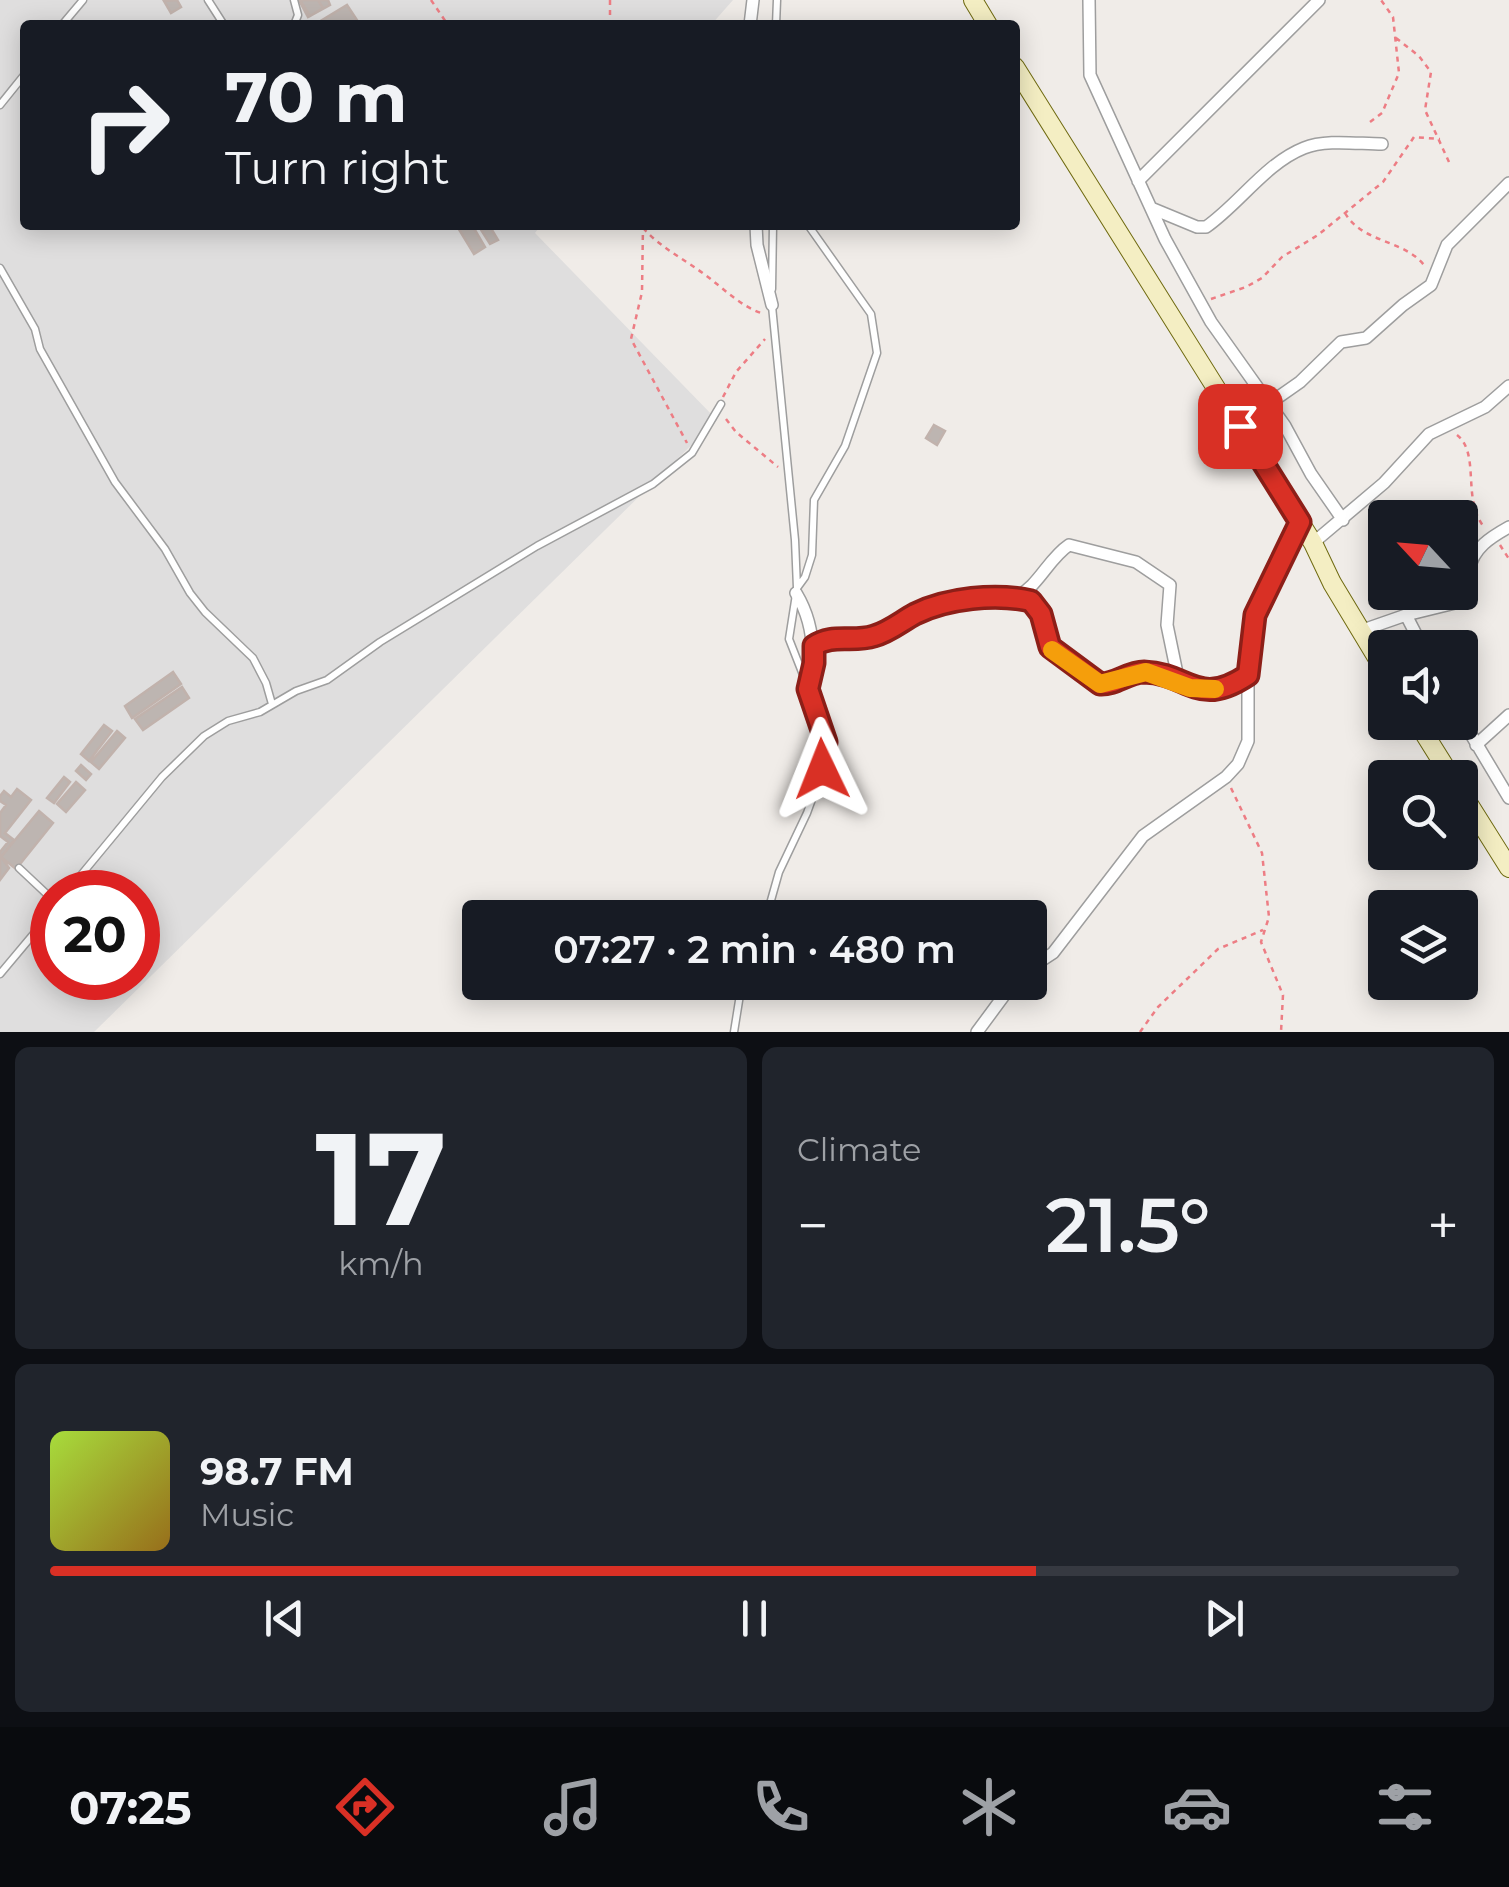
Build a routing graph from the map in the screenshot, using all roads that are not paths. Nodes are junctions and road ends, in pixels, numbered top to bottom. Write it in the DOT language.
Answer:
graph roads {
  1 [pos="83,0"];
  2 [pos="1090,0"];
  3 [pos="1319,0"];
  4 [pos="66,20"];
  5 [pos="1020,76"];
  6 [pos="20,80"];
  7 [pos="0,105"];
  8 [pos="1382,144"];
  9 [pos="1138,181"];
  10 [pos="1509,183"];
  11 [pos="1151,208"];
  12 [pos="756,230"];
  13 [pos="773,230"];
  14 [pos="812,230"];
  15 [pos="0,268"];
  16 [pos="772,311"];
  17 [pos="1509,387"];
  18 [pos="722,404"];
  19 [pos="1270,404"];
  20 [pos="1344,520"];
  21 [pos="1300,522"];
  22 [pos="1509,527"];
  23 [pos="1313,543"];
  24 [pos="796,591"];
  25 [pos="1014,599"];
  26 [pos="1406,615"];
  27 [pos="1414,630"];
  28 [pos="1360,631"];
  29 [pos="1368,644"];
  30 [pos="814,646"];
  31 [pos="1248,675"];
  32 [pos="1179,683"];
  33 [pos="808,689"];
  34 [pos="272,704"];
  35 [pos="1509,715"];
  36 [pos="1473,740"];
  37 [pos="1476,745"];
  38 [pos="1509,798"];
  39 [pos="1478,819"];
  40 [pos="19,868"];
  41 [pos="1509,868"];
  42 [pos="85,870"];
  43 [pos="30,878"];
  44 [pos="771,900"];
  45 [pos="30,938"];
  46 [pos="1047,956"];
  47 [pos="0,974"];
  48 [pos="739,1000"];
  49 [pos="1001,1000"];
  50 [pos="734,1032"];
  51 [pos="977,1032"];
  1 -- 4 [label="lane"];
  2 -- 9 [label="street"];
  3 -- 9 [label="street"];
  5 -- 21 [label="street"];
  6 -- 7 [label="lane"];
  8 -- 11 [label="street"];
  9 -- 11 [label="street"];
  10 -- 19 [label="street"];
  11 -- 19 [label="street"];
  12 -- 16 [label="street"];
  13 -- 16 [label="lane"];
  14 -- 24 [label="lane"];
  15 -- 34 [label="lane"];
  16 -- 24 [label="lane"];
  17 -- 20 [label="street"];
  18 -- 34 [label="lane"];
  19 -- 20 [label="street"];
  20 -- 23 [label="street"];
  21 -- 23 [label="street"];
  21 -- 31 [label="street"];
  22 -- 26 [label="street"];
  23 -- 28 [label="street"];
  24 -- 30 [label="street"];
  24 -- 33 [label="lane"];
  25 -- 30 [label="street"];
  25 -- 32 [label="street"];
  25 -- 32 [label="street"];
  26 -- 27 [label="street"];
  26 -- 28 [label="street"];
  28 -- 29 [label="street"];
  30 -- 33 [label="street"];
  31 -- 32 [label="street"];
  31 -- 46 [label="street"];
  33 -- 44 [label="lane"];
  34 -- 42 [label="lane"];
  35 -- 37 [label="street"];
  36 -- 37 [label="street"];
  37 -- 38 [label="street"];
  39 -- 41 [label="street"];
  40 -- 43 [label="lane"];
  45 -- 47 [label="lane"];
  48 -- 50 [label="lane"];
  49 -- 51 [label="street"];
}
